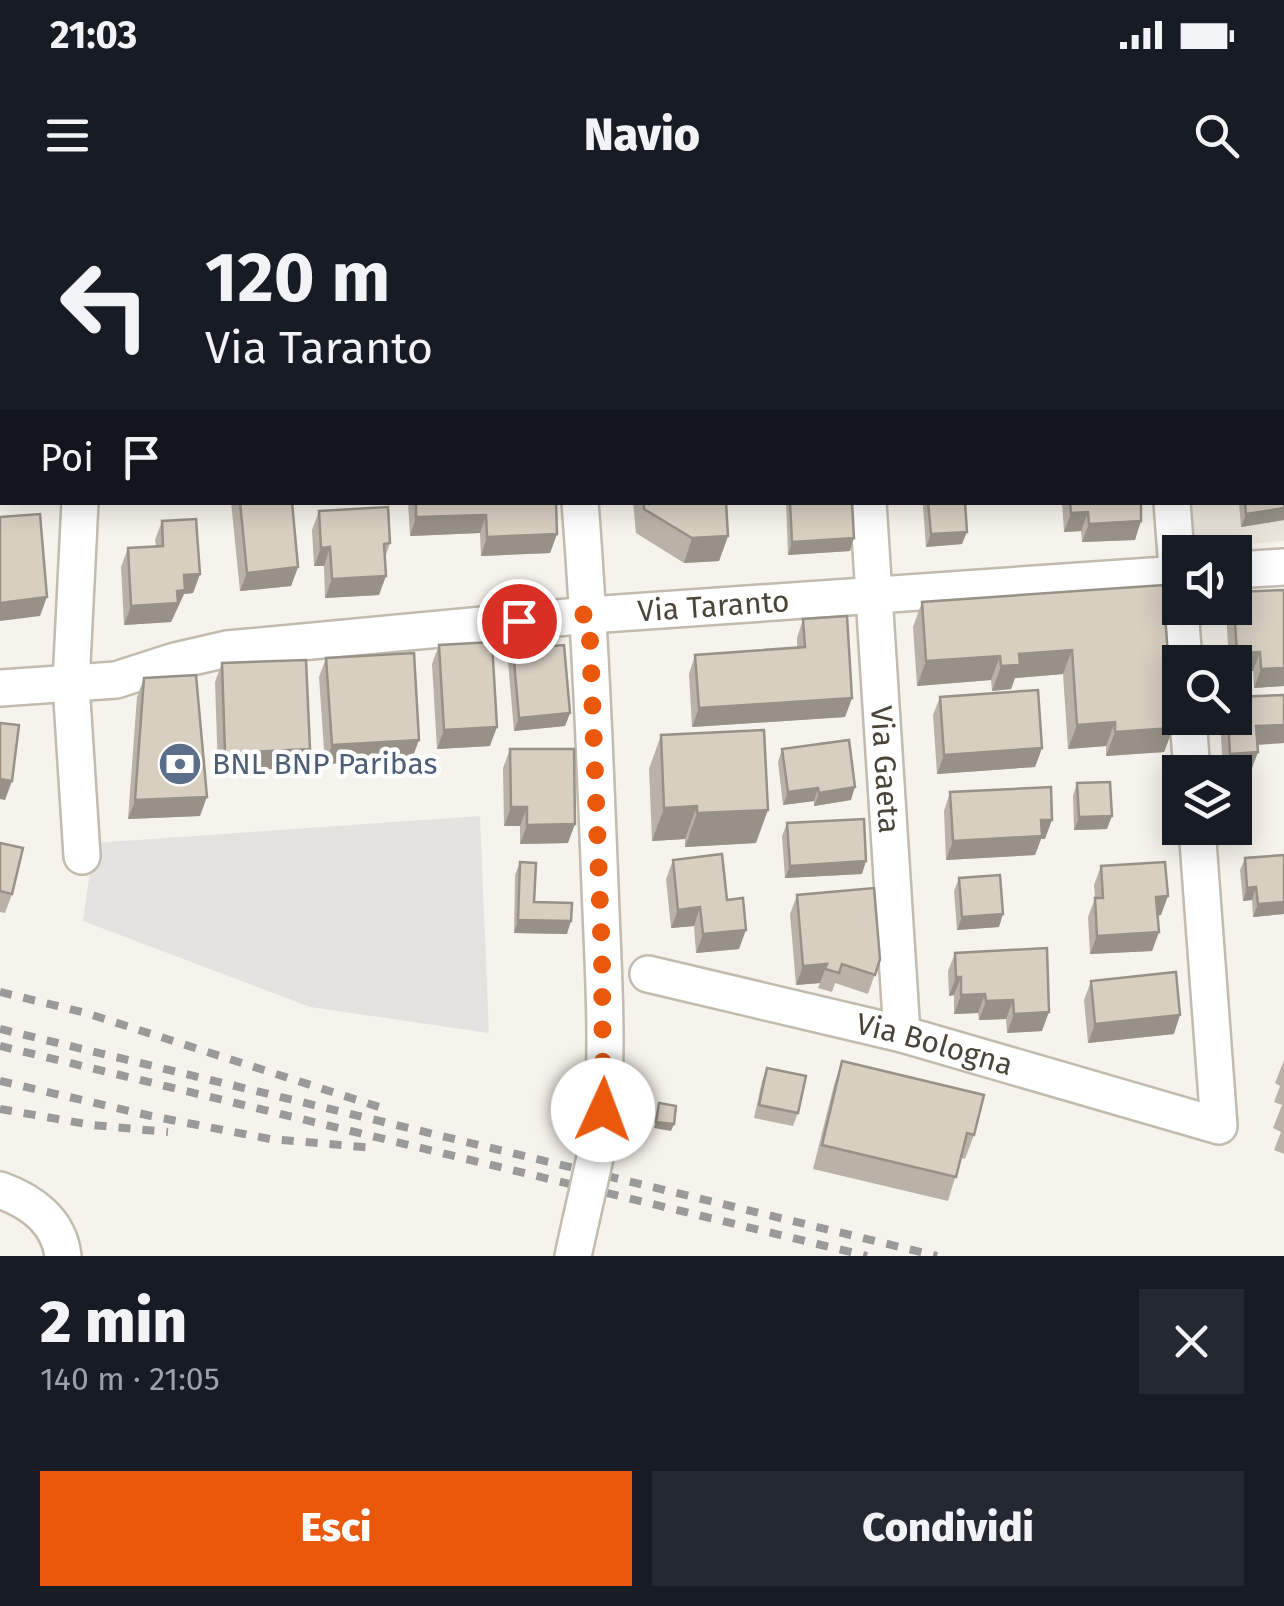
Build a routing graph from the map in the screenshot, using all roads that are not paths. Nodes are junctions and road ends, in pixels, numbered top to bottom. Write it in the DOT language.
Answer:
graph roads {
  1 [pos="80,505"];
  2 [pos="580,505"];
  3 [pos="868,505"];
  4 [pos="1172,505"];
  5 [pos="1175,535"];
  6 [pos="1284,567"];
  7 [pos="1252,569"];
  8 [pos="1162,575"];
  9 [pos="872,595"];
  10 [pos="589,614"];
  11 [pos="71,684"];
  12 [pos="0,688"];
  13 [pos="1197,845"];
  14 [pos="82,856"];
  15 [pos="648,974"];
  16 [pos="902,1034"];
  17 [pos="0,1190"];
  18 [pos="62,1256"];
  19 [pos="573,1256"];
  1 -- 11 [label="street"];
  2 -- 10 [label="street"];
  3 -- 9 [label="street, Via Gaeta"];
  4 -- 5 [label="street"];
  6 -- 7 [label="street"];
  8 -- 9 [label="street, Via Taranto"];
  9 -- 10 [label="street, Via Taranto"];
  9 -- 16 [label="street, Via Gaeta"];
  10 -- 11 [label="street, Via Taranto"];
  10 -- 19 [label="street, bridge"];
  11 -- 12 [label="street, Via Taranto"];
  11 -- 14 [label="street"];
  13 -- 16 [label="street, Via Bologna"];
  15 -- 16 [label="street, Via Bologna"];
  17 -- 18 [label="street"];
}
